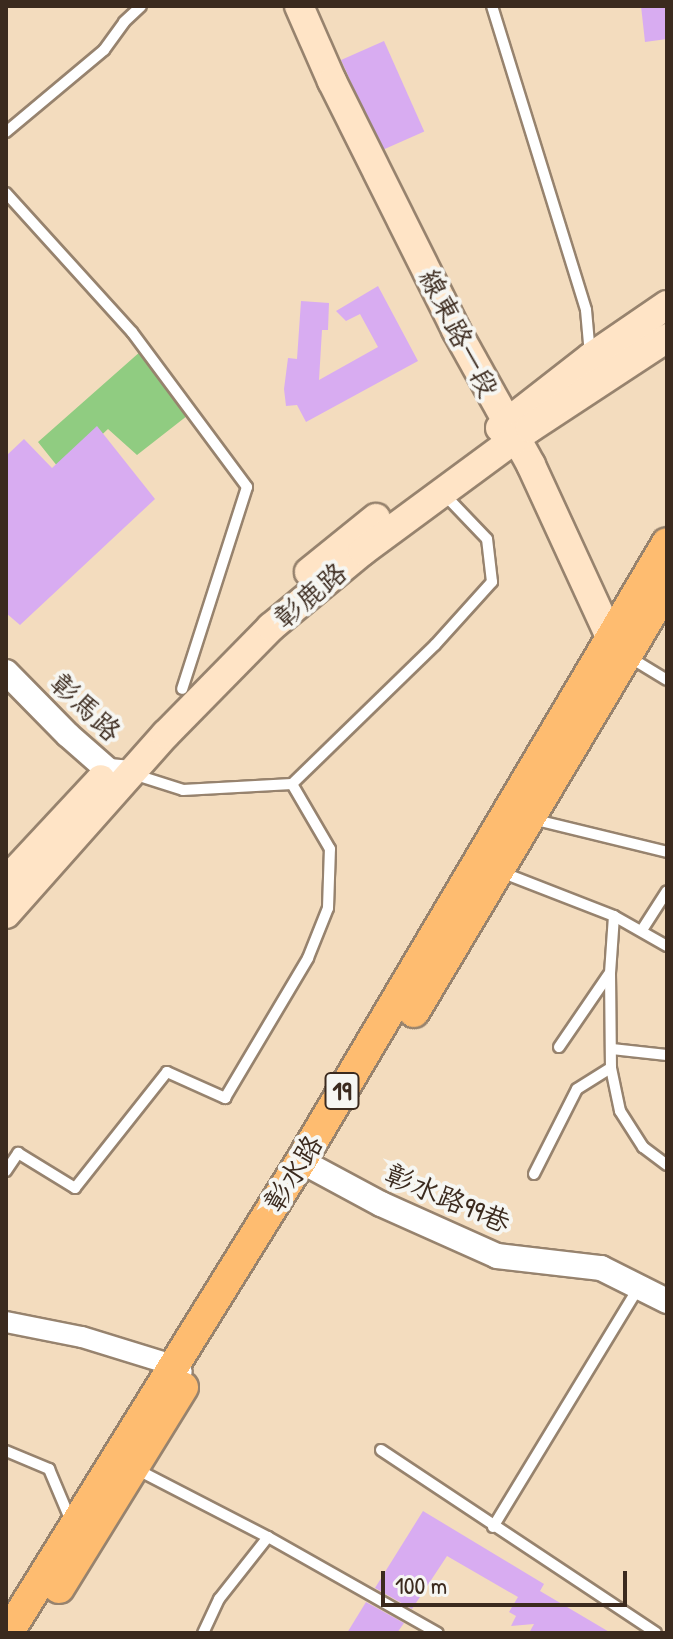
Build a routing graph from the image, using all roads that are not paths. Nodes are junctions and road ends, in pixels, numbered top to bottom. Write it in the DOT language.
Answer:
graph roads {
  1 [pos="141,6"];
  2 [pos="299,6"];
  3 [pos="492,6"];
  4 [pos="6,132"];
  5 [pos="6,193"];
  6 [pos="667,305"];
  7 [pos="667,338"];
  8 [pos="591,357"];
  9 [pos="511,432"];
  10 [pos="443,494"];
  11 [pos="667,543"];
  12 [pos="667,588"];
  13 [pos="618,646"];
  14 [pos="6,672"];
  15 [pos="667,680"];
  16 [pos="182,689"];
  17 [pos="120,772"];
  18 [pos="292,784"];
  19 [pos="530,819"];
  20 [pos="667,852"];
  21 [pos="489,867"];
  22 [pos="6,881"];
  23 [pos="667,891"];
  24 [pos="6,914"];
  25 [pos="614,916"];
  26 [pos="642,930"];
  27 [pos="667,946"];
  28 [pos="610,973"];
  29 [pos="559,1047"];
  30 [pos="612,1049"];
  31 [pos="667,1055"];
  32 [pos="611,1068"];
  33 [pos="310,1165"];
  34 [pos="667,1165"];
  35 [pos="6,1171"];
  36 [pos="534,1174"];
  37 [pos="639,1287"];
  38 [pos="667,1301"];
  39 [pos="6,1322"];
  40 [pos="181,1371"];
  41 [pos="381,1450"];
  42 [pos="6,1451"];
  43 [pos="124,1464"];
  44 [pos="73,1527"];
  45 [pos="493,1527"];
  46 [pos="268,1537"];
  47 [pos="8,1633"];
  48 [pos="30,1633"];
  49 [pos="203,1633"];
  50 [pos="438,1633"];
  51 [pos="656,1633"];
  1 -- 4 [label="lane"];
  2 -- 9 [label="main road, 線東路一段"];
  3 -- 8 [label="lane"];
  5 -- 16 [label="lane"];
  6 -- 8 [label="main road, 彰鹿路"];
  7 -- 9 [label="main road, 彰鹿路"];
  8 -- 9 [label="main road, 彰鹿路"];
  9 -- 10 [label="main road, 彰鹿路"];
  9 -- 13 [label="main road, 線東路一段"];
  9 -- 16 [label="main road, 彰鹿路"];
  10 -- 17 [label="main road, 彰鹿路"];
  10 -- 18 [label="lane"];
  11 -- 13 [label="main road, 彰水路 / 19"];
  12 -- 13 [label="main road, 彰水路 / 19"];
  13 -- 15 [label="lane"];
  13 -- 19 [label="main road, 彰水路 / 19"];
  13 -- 21 [label="main road, 彰水路 / 19"];
  14 -- 17 [label="street, 彰馬路"];
  16 -- 17 [label="main road, 彰鹿路"];
  17 -- 18 [label="lane"];
  17 -- 22 [label="main road, 彰鹿路"];
  17 -- 24 [label="main road, 彰鹿路"];
  18 -- 35 [label="lane"];
  19 -- 20 [label="lane"];
  19 -- 21 [label="main road, 彰水路 / 19"];
  21 -- 25 [label="lane"];
  21 -- 33 [label="main road, 彰水路 / 19"];
  23 -- 26 [label="lane"];
  25 -- 26 [label="lane"];
  25 -- 28 [label="lane"];
  26 -- 27 [label="lane"];
  28 -- 29 [label="lane"];
  28 -- 30 [label="lane"];
  30 -- 31 [label="lane"];
  30 -- 32 [label="lane"];
  32 -- 34 [label="lane"];
  32 -- 36 [label="lane"];
  33 -- 37 [label="street, 彰水路99巷"];
  33 -- 40 [label="main road, 彰水路 / 19"];
  37 -- 38 [label="street, 彰水路99巷"];
  37 -- 45 [label="lane"];
  39 -- 40 [label="street"];
  40 -- 43 [label="main road, 彰水路 / 19"];
  41 -- 45 [label="lane"];
  42 -- 44 [label="lane"];
  43 -- 44 [label="main road, 彰水路 / 19"];
  43 -- 46 [label="lane"];
  43 -- 48 [label="main road, 彰水路 / 19"];
  44 -- 47 [label="main road, 彰水路 / 19"];
  45 -- 51 [label="lane"];
  46 -- 49 [label="lane"];
  46 -- 50 [label="lane"];
}
